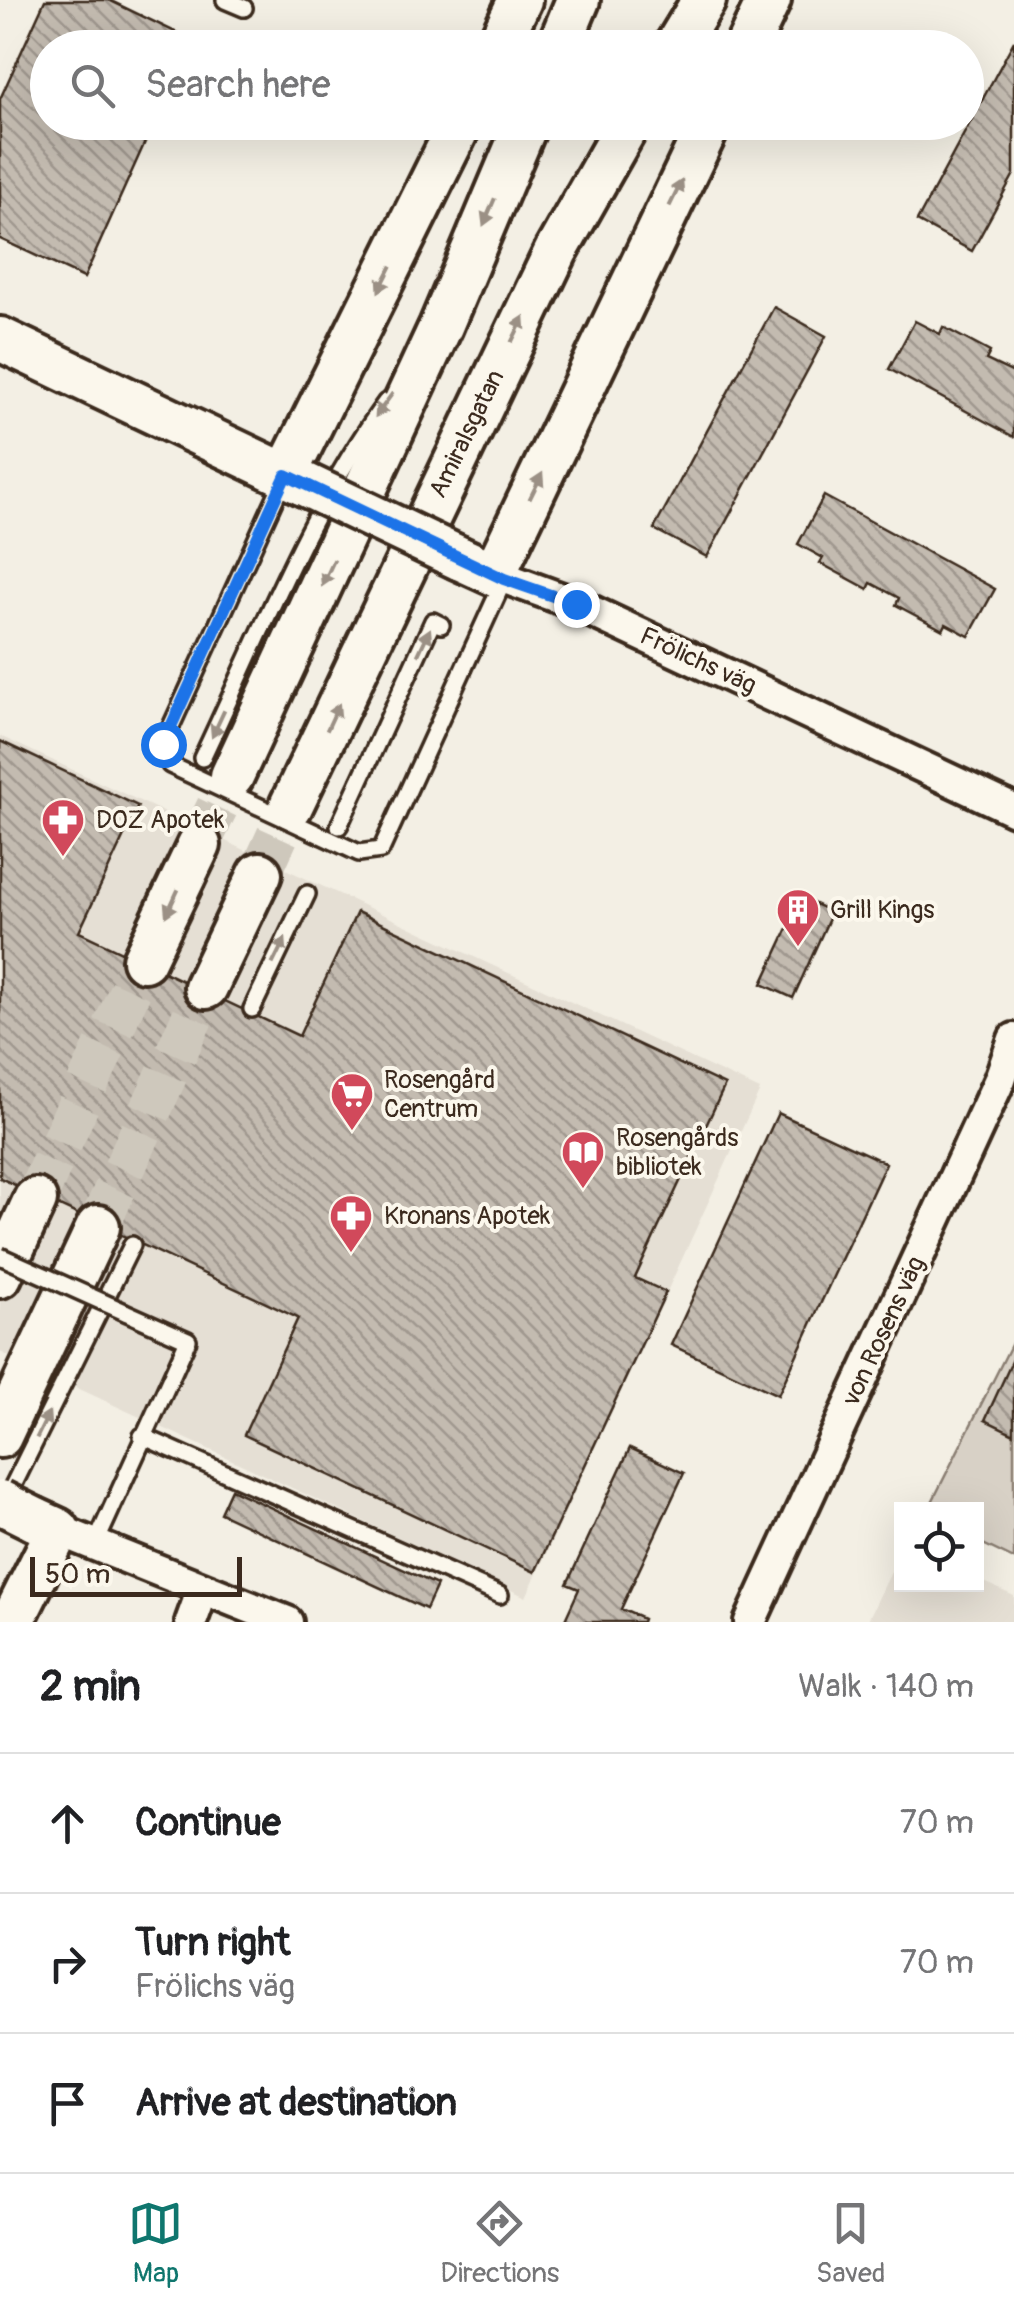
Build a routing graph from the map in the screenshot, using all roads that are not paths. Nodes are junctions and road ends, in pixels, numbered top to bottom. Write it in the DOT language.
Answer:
graph roads {
  1 [pos="225,0"];
  2 [pos="520,0"];
  3 [pos="578,0"];
  4 [pos="704,0"];
  5 [pos="768,0"];
  6 [pos="244,8"];
  7 [pos="506,30"];
  8 [pos="566,30"];
  9 [pos="686,30"];
  10 [pos="754,30"];
  11 [pos="453,140"];
  12 [pos="520,140"];
  13 [pos="619,140"];
  14 [pos="701,140"];
  15 [pos="0,339"];
  16 [pos="295,479"];
  17 [pos="486,570"];
  18 [pos="441,625"];
  19 [pos="217,767"];
  20 [pos="291,806"];
  21 [pos="1014,810"];
  22 [pos="339,826"];
  23 [pos="198,846"];
  24 [pos="260,874"];
  25 [pos="307,894"];
  26 [pos="144,960"];
  27 [pos="206,987"];
  28 [pos="252,1008"];
  29 [pos="1014,1039"];
  30 [pos="35,1200"];
  31 [pos="115,1236"];
  32 [pos="0,1256"];
  33 [pos="0,1276"];
  34 [pos="0,1436"];
  35 [pos="142,1436"];
  36 [pos="38,1522"];
  37 [pos="203,1588"];
  38 [pos="500,1595"];
  39 [pos="12,1622"];
  40 [pos="191,1622"];
  41 [pos="287,1622"];
  42 [pos="750,1622"];
  1 -- 6 [label="lane"];
  2 -- 7 [label="main road"];
  3 -- 8 [label="main road"];
  4 -- 9 [label="main road"];
  5 -- 10 [label="main road"];
  11 -- 16 [label="main road, one-way"];
  12 -- 19 [label="main road, one-way"];
  20 -- 13 [label="main road, Amiralsgatan, one-way"];
  17 -- 14 [label="main road, one-way"];
  15 -- 16 [label="main road, Frölichs väg"];
  16 -- 17 [label="main road, Frölichs väg, bridge"];
  16 -- 17 [label="lane"];
  17 -- 21 [label="street, Frölichs väg"];
  22 -- 18 [label="lane, one-way"];
  23 -- 26 [label="main road, one-way"];
  24 -- 27 [label="main road"];
  28 -- 25 [label="lane, one-way"];
  29 -- 42 [label="street, von Rosens väg"];
  30 -- 33 [label="main road"];
  31 -- 34 [label="main road"];
  36 -- 31 [label="lane, one-way"];
  32 -- 35 [label="lane, bridge"];
  35 -- 36 [label="lane"];
  35 -- 38 [label="lane"];
  36 -- 37 [label="street"];
  36 -- 39 [label="main road"];
  37 -- 40 [label="street"];
  37 -- 41 [label="street"];
}
